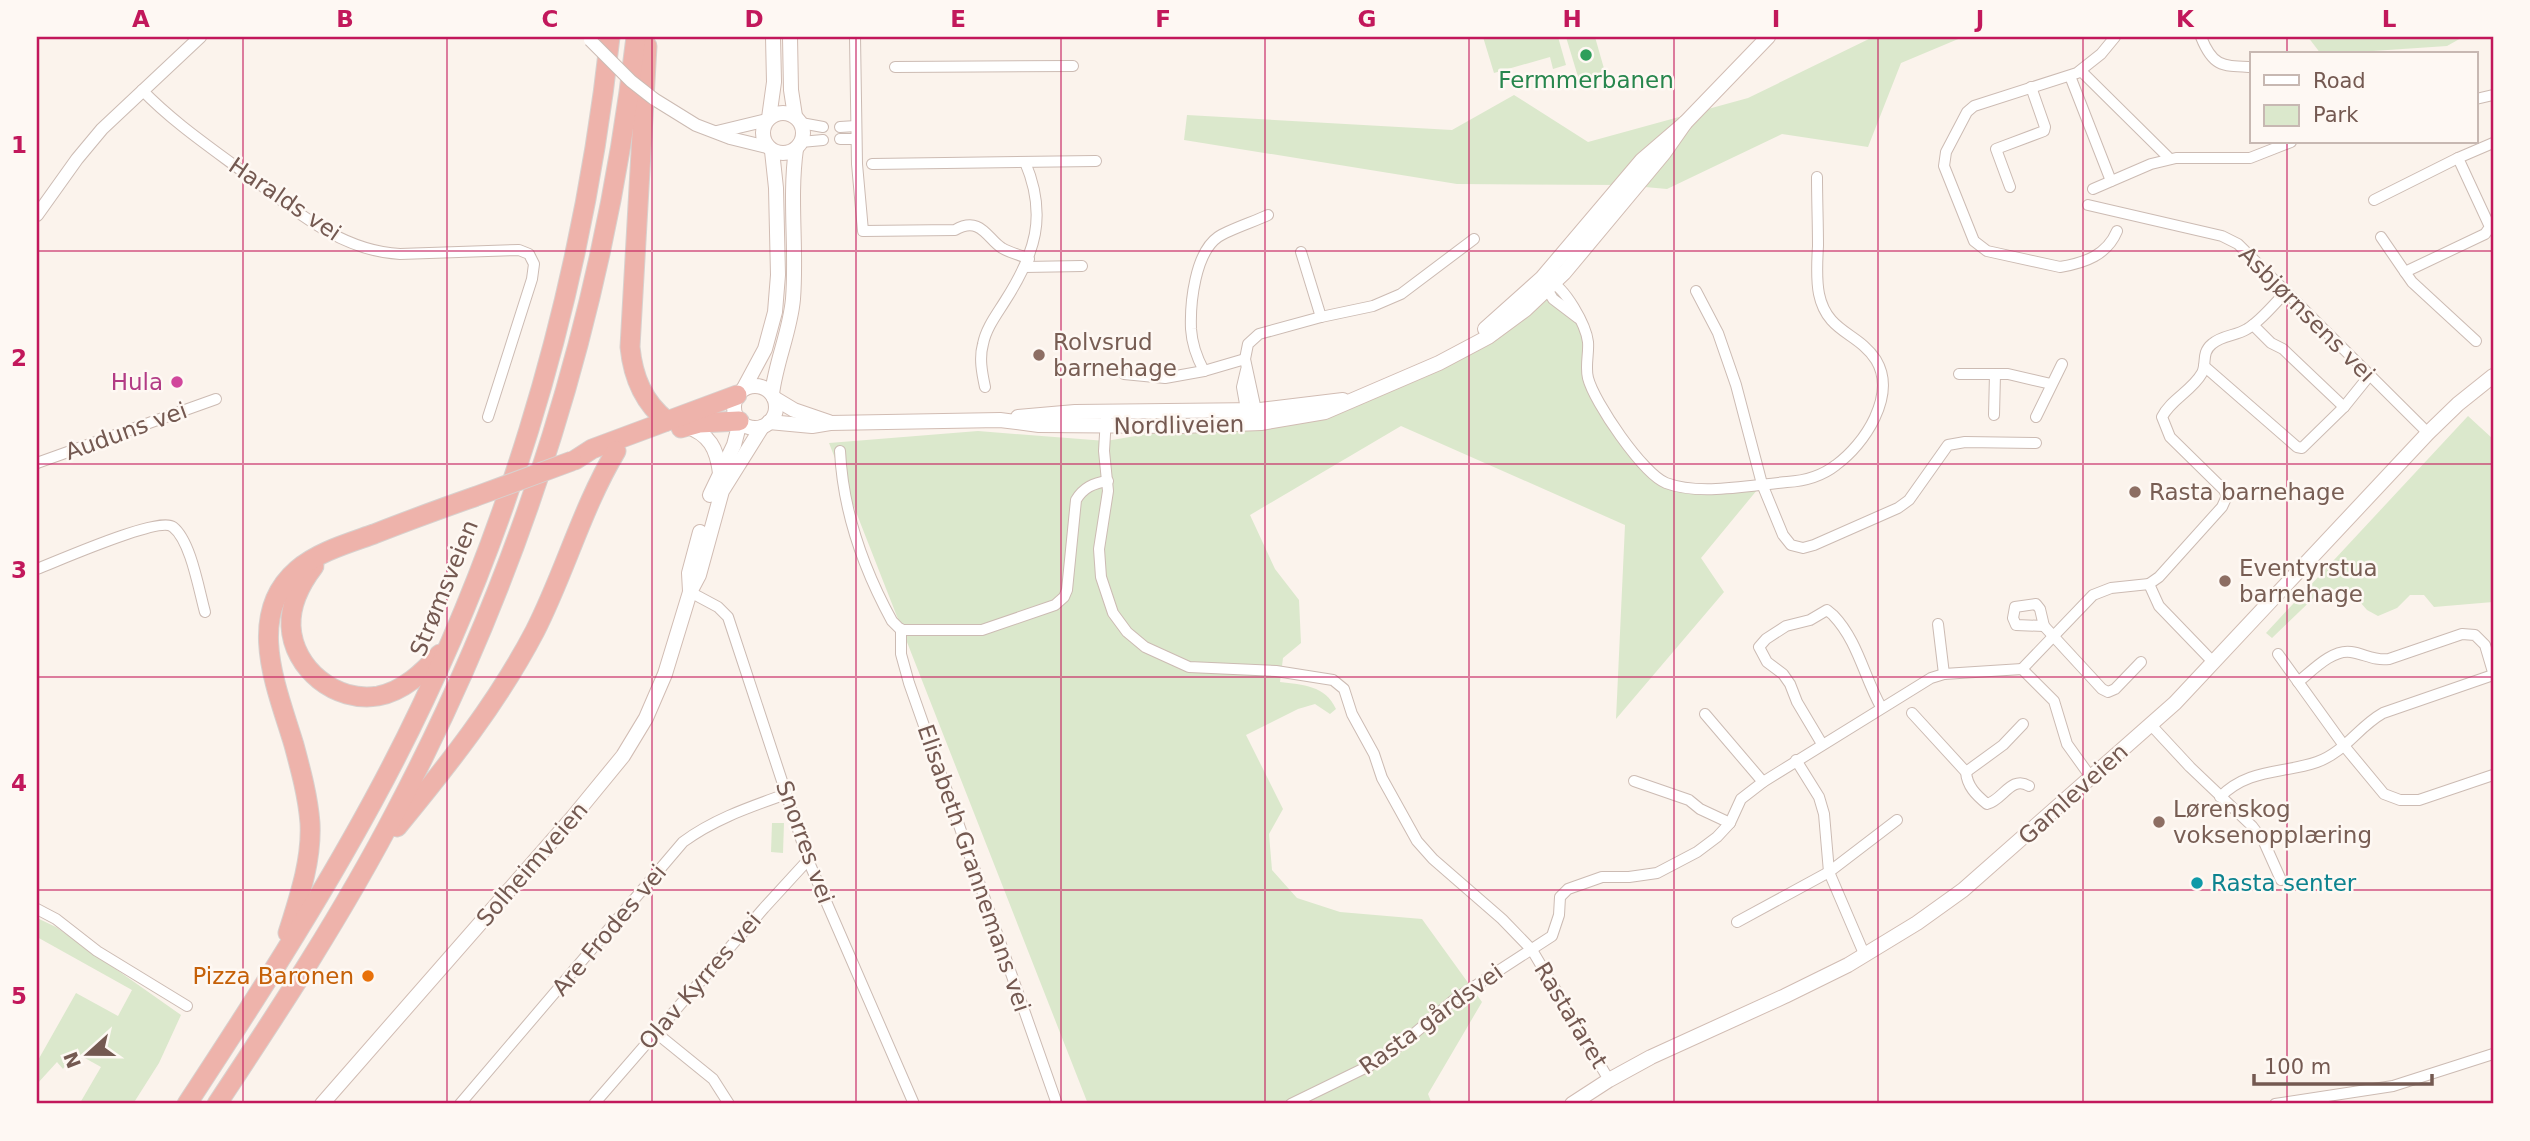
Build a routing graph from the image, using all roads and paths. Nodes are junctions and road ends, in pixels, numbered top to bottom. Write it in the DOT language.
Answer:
graph roads {
  1 [pos="200,37"];
  2 [pos="610,37"];
  3 [pos="636,37"];
  4 [pos="648,37"];
  5 [pos="773,37"];
  6 [pos="790,37"];
  7 [pos="855,37"];
  8 [pos="1768,37"];
  9 [pos="2115,37"];
  10 [pos="2201,37"];
  11 [pos="589,38"];
  12 [pos="1073,66"];
  13 [pos="895,67"];
  14 [pos="2250,67"];
  15 [pos="2076,74"];
  16 [pos="2031,87"];
  17 [pos="142,90"];
  18 [pos="768,119"];
  19 [pos="798,120"];
  20 [pos="856,126"];
  21 [pos="823,127"];
  22 [pos="840,127"];
  23 [pos="716,132"];
  24 [pos="823,139"];
  25 [pos="840,139"];
  26 [pos="856,139"];
  27 [pos="2493,143"];
  28 [pos="2286,144"];
  29 [pos="799,146"];
  30 [pos="770,149"];
  31 [pos="2458,158"];
  32 [pos="2170,159"];
  33 [pos="1096,161"];
  34 [pos="1025,162"];
  35 [pos="872,164"];
  36 [pos="1817,177"];
  37 [pos="2111,181"];
  38 [pos="2010,187"];
  39 [pos="2093,189"];
  40 [pos="2374,200"];
  41 [pos="2088,205"];
  42 [pos="37,215"];
  43 [pos="1268,215"];
  44 [pos="2117,231"];
  45 [pos="2381,237"];
  46 [pos="1474,239"];
  47 [pos="1301,252"];
  48 [pos="1027,263"];
  49 [pos="1082,266"];
  50 [pos="2405,272"];
  51 [pos="1548,284"];
  52 [pos="1696,291"];
  53 [pos="2286,292"];
  54 [pos="1321,317"];
  55 [pos="2253,325"];
  56 [pos="2476,341"];
  57 [pos="1246,364"];
  58 [pos="2062,364"];
  59 [pos="2204,366"];
  60 [pos="1204,371"];
  61 [pos="1995,373"];
  62 [pos="1124,374"];
  63 [pos="1959,374"];
  64 [pos="2369,376"];
  65 [pos="2493,376"];
  66 [pos="2051,384"];
  67 [pos="985,387"];
  68 [pos="741,391"];
  69 [pos="773,396"];
  70 [pos="216,399"];
  71 [pos="2344,407"];
  72 [pos="1250,415"];
  73 [pos="1994,415"];
  74 [pos="488,417"];
  75 [pos="2036,417"];
  76 [pos="1106,419"];
  77 [pos="739,422"];
  78 [pos="830,423"];
  79 [pos="676,424"];
  80 [pos="765,425"];
  81 [pos="2428,433"];
  82 [pos="2036,443"];
  83 [pos="616,451"];
  84 [pos="840,451"];
  85 [pos="574,461"];
  86 [pos="37,463"];
  87 [pos="720,473"];
  88 [pos="1108,481"];
  89 [pos="1762,484"];
  90 [pos="322,555"];
  91 [pos="37,569"];
  92 [pos="2149,584"];
  93 [pos="690,592"];
  94 [pos="205,612"];
  95 [pos="1938,624"];
  96 [pos="2043,625"];
  97 [pos="901,629"];
  98 [pos="2054,637"];
  99 [pos="448,645"];
  100 [pos="2278,654"];
  101 [pos="2141,662"];
  102 [pos="2214,663"];
  103 [pos="2022,668"];
  104 [pos="1944,674"];
  105 [pos="2493,674"];
  106 [pos="2298,682"];
  107 [pos="1885,705"];
  108 [pos="1912,713"];
  109 [pos="1705,715"];
  110 [pos="2023,724"];
  111 [pos="2151,725"];
  112 [pos="1822,744"];
  113 [pos="2345,747"];
  114 [pos="1796,760"];
  115 [pos="1966,772"];
  116 [pos="2493,775"];
  117 [pos="2090,776"];
  118 [pos="1634,781"];
  119 [pos="1762,782"];
  120 [pos="2029,786"];
  121 [pos="786,794"];
  122 [pos="2221,797"];
  123 [pos="1897,820"];
  124 [pos="1730,823"];
  125 [pos="369,860"];
  126 [pos="808,860"];
  127 [pos="1829,872"];
  128 [pos="2281,880"];
  129 [pos="37,909"];
  130 [pos="1737,922"];
  131 [pos="1532,950"];
  132 [pos="1865,956"];
  133 [pos="278,964"];
  134 [pos="187,1006"];
  135 [pos="655,1032"];
  136 [pos="2493,1054"];
  137 [pos="1609,1080"];
  138 [pos="187,1104"];
  139 [pos="217,1104"];
  140 [pos="322,1104"];
  141 [pos="460,1104"];
  142 [pos="594,1104"];
  143 [pos="729,1104"];
  144 [pos="914,1104"];
  145 [pos="1057,1104"];
  146 [pos="1291,1104"];
  147 [pos="1572,1104"];
  148 [pos="2274,1104"];
  1 -- 17 [label="street"];
  2 -- 99 [label="highway, Strømsveien"];
  3 -- 125 [label="highway"];
  4 -- 79 [label="highway"];
  5 -- 18 [label="main road"];
  6 -- 19 [label="main road"];
  7 -- 20 [label="street"];
  8 -- 51 [label="main road, Nordliveien"];
  9 -- 15 [label="street"];
  10 -- 14 [label="street"];
  11 -- 23 [label="street, bridge"];
  12 -- 13 [label="street"];
  15 -- 16 [label="street"];
  15 -- 32 [label="street"];
  15 -- 37 [label="street"];
  16 -- 38 [label="street"];
  16 -- 44 [label="street"];
  17 -- 42 [label="street"];
  17 -- 74 [label="street, Haralds vei"];
  18 -- 19 [label="main road"];
  18 -- 23 [label="street"];
  18 -- 30 [label="main road"];
  19 -- 21 [label="street"];
  19 -- 29 [label="main road"];
  20 -- 22 [label="street"];
  20 -- 26 [label="street"];
  23 -- 30 [label="street"];
  24 -- 29 [label="street"];
  25 -- 26 [label="street"];
  26 -- 48 [label="street"];
  27 -- 31 [label="street"];
  28 -- 32 [label="street"];
  29 -- 30 [label="main road"];
  29 -- 69 [label="main road"];
  30 -- 68 [label="main road"];
  31 -- 40 [label="street"];
  31 -- 50 [label="street"];
  32 -- 37 [label="street"];
  33 -- 34 [label="street"];
  34 -- 35 [label="street"];
  34 -- 48 [label="street"];
  36 -- 89 [label="street"];
  37 -- 39 [label="street"];
  41 -- 53 [label="street, Asbjørnsens vei"];
  43 -- 60 [label="street"];
  45 -- 50 [label="street"];
  46 -- 54 [label="street"];
  47 -- 54 [label="street"];
  48 -- 49 [label="street"];
  48 -- 67 [label="street"];
  50 -- 56 [label="street"];
  51 -- 72 [label="main road, Nordliveien"];
  51 -- 89 [label="street"];
  52 -- 89 [label="street"];
  53 -- 55 [label="street"];
  53 -- 64 [label="street, Asbjørnsens vei"];
  54 -- 57 [label="street"];
  55 -- 59 [label="street"];
  55 -- 71 [label="street"];
  57 -- 60 [label="street"];
  57 -- 72 [label="street"];
  58 -- 66 [label="street"];
  59 -- 71 [label="street"];
  59 -- 92 [label="street"];
  60 -- 62 [label="street"];
  61 -- 63 [label="street"];
  61 -- 66 [label="street"];
  61 -- 73 [label="street"];
  64 -- 71 [label="street"];
  64 -- 81 [label="street, Asbjørnsens vei"];
  65 -- 81 [label="main road, Gamleveien"];
  66 -- 75 [label="street"];
  68 -- 69 [label="main road, Nordliveien"];
  68 -- 77 [label="main road"];
  68 -- 79 [label="highway"];
  69 -- 78 [label="main road, Nordliveien"];
  69 -- 80 [label="main road"];
  70 -- 86 [label="street, Auduns vei"];
  72 -- 76 [label="main road, Nordliveien"];
  76 -- 78 [label="main road, Nordliveien"];
  76 -- 88 [label="street"];
  77 -- 79 [label="highway"];
  77 -- 80 [label="main road, Nordliveien"];
  77 -- 87 [label="main road, Solheimveien"];
  78 -- 80 [label="main road, Nordliveien"];
  79 -- 83 [label="highway"];
  79 -- 85 [label="highway"];
  79 -- 87 [label="main road"];
  80 -- 93 [label="main road, Solheimveien"];
  81 -- 102 [label="main road, Gamleveien"];
  82 -- 89 [label="street"];
  83 -- 85 [label="highway"];
  83 -- 125 [label="highway"];
  84 -- 97 [label="street, Elisabeth Grannemans vei"];
  85 -- 90 [label="highway, bridge"];
  87 -- 93 [label="main road, Solheimveien"];
  88 -- 97 [label="street"];
  88 -- 131 [label="street, Rastafaret"];
  90 -- 99 [label="highway"];
  90 -- 133 [label="highway"];
  91 -- 94 [label="street"];
  92 -- 98 [label="street"];
  92 -- 102 [label="street"];
  93 -- 121 [label="street, Snorres vei"];
  93 -- 140 [label="main road, Solheimveien"];
  95 -- 104 [label="street"];
  96 -- 98 [label="street"];
  97 -- 145 [label="street, Elisabeth Grannemans vei"];
  98 -- 101 [label="street"];
  98 -- 103 [label="street"];
  99 -- 133 [label="highway, Strømsveien"];
  100 -- 106 [label="street"];
  102 -- 111 [label="main road, Gamleveien"];
  103 -- 104 [label="street"];
  103 -- 117 [label="street"];
  104 -- 107 [label="street"];
  105 -- 106 [label="street"];
  105 -- 113 [label="street"];
  106 -- 113 [label="street"];
  107 -- 112 [label="street"];
  107 -- 112 [label="street"];
  108 -- 115 [label="street"];
  109 -- 119 [label="street"];
  110 -- 115 [label="street"];
  111 -- 117 [label="main road, Gamleveien"];
  111 -- 122 [label="street"];
  112 -- 114 [label="street"];
  113 -- 116 [label="street"];
  113 -- 122 [label="street"];
  114 -- 119 [label="street"];
  114 -- 127 [label="street"];
  115 -- 120 [label="street"];
  117 -- 132 [label="main road, Gamleveien"];
  118 -- 124 [label="street"];
  119 -- 124 [label="street"];
  121 -- 126 [label="street, Snorres vei"];
  121 -- 141 [label="street, Are Frodes vei"];
  122 -- 128 [label="street"];
  123 -- 127 [label="street"];
  124 -- 131 [label="street, Rasta gårdsvei"];
  125 -- 139 [label="highway"];
  126 -- 135 [label="street, Olav Kyrres vei"];
  126 -- 144 [label="street, Snorres vei"];
  127 -- 130 [label="street"];
  127 -- 132 [label="street"];
  129 -- 134 [label="street"];
  131 -- 137 [label="street, Rastafaret"];
  131 -- 146 [label="street, Rasta gårdsvei"];
  132 -- 137 [label="main road, Gamleveien"];
  133 -- 138 [label="highway, Strømsveien"];
  135 -- 142 [label="street, Olav Kyrres vei"];
  135 -- 143 [label="street"];
  136 -- 148 [label="street"];
  137 -- 147 [label="main road, Gamleveien"];
}
